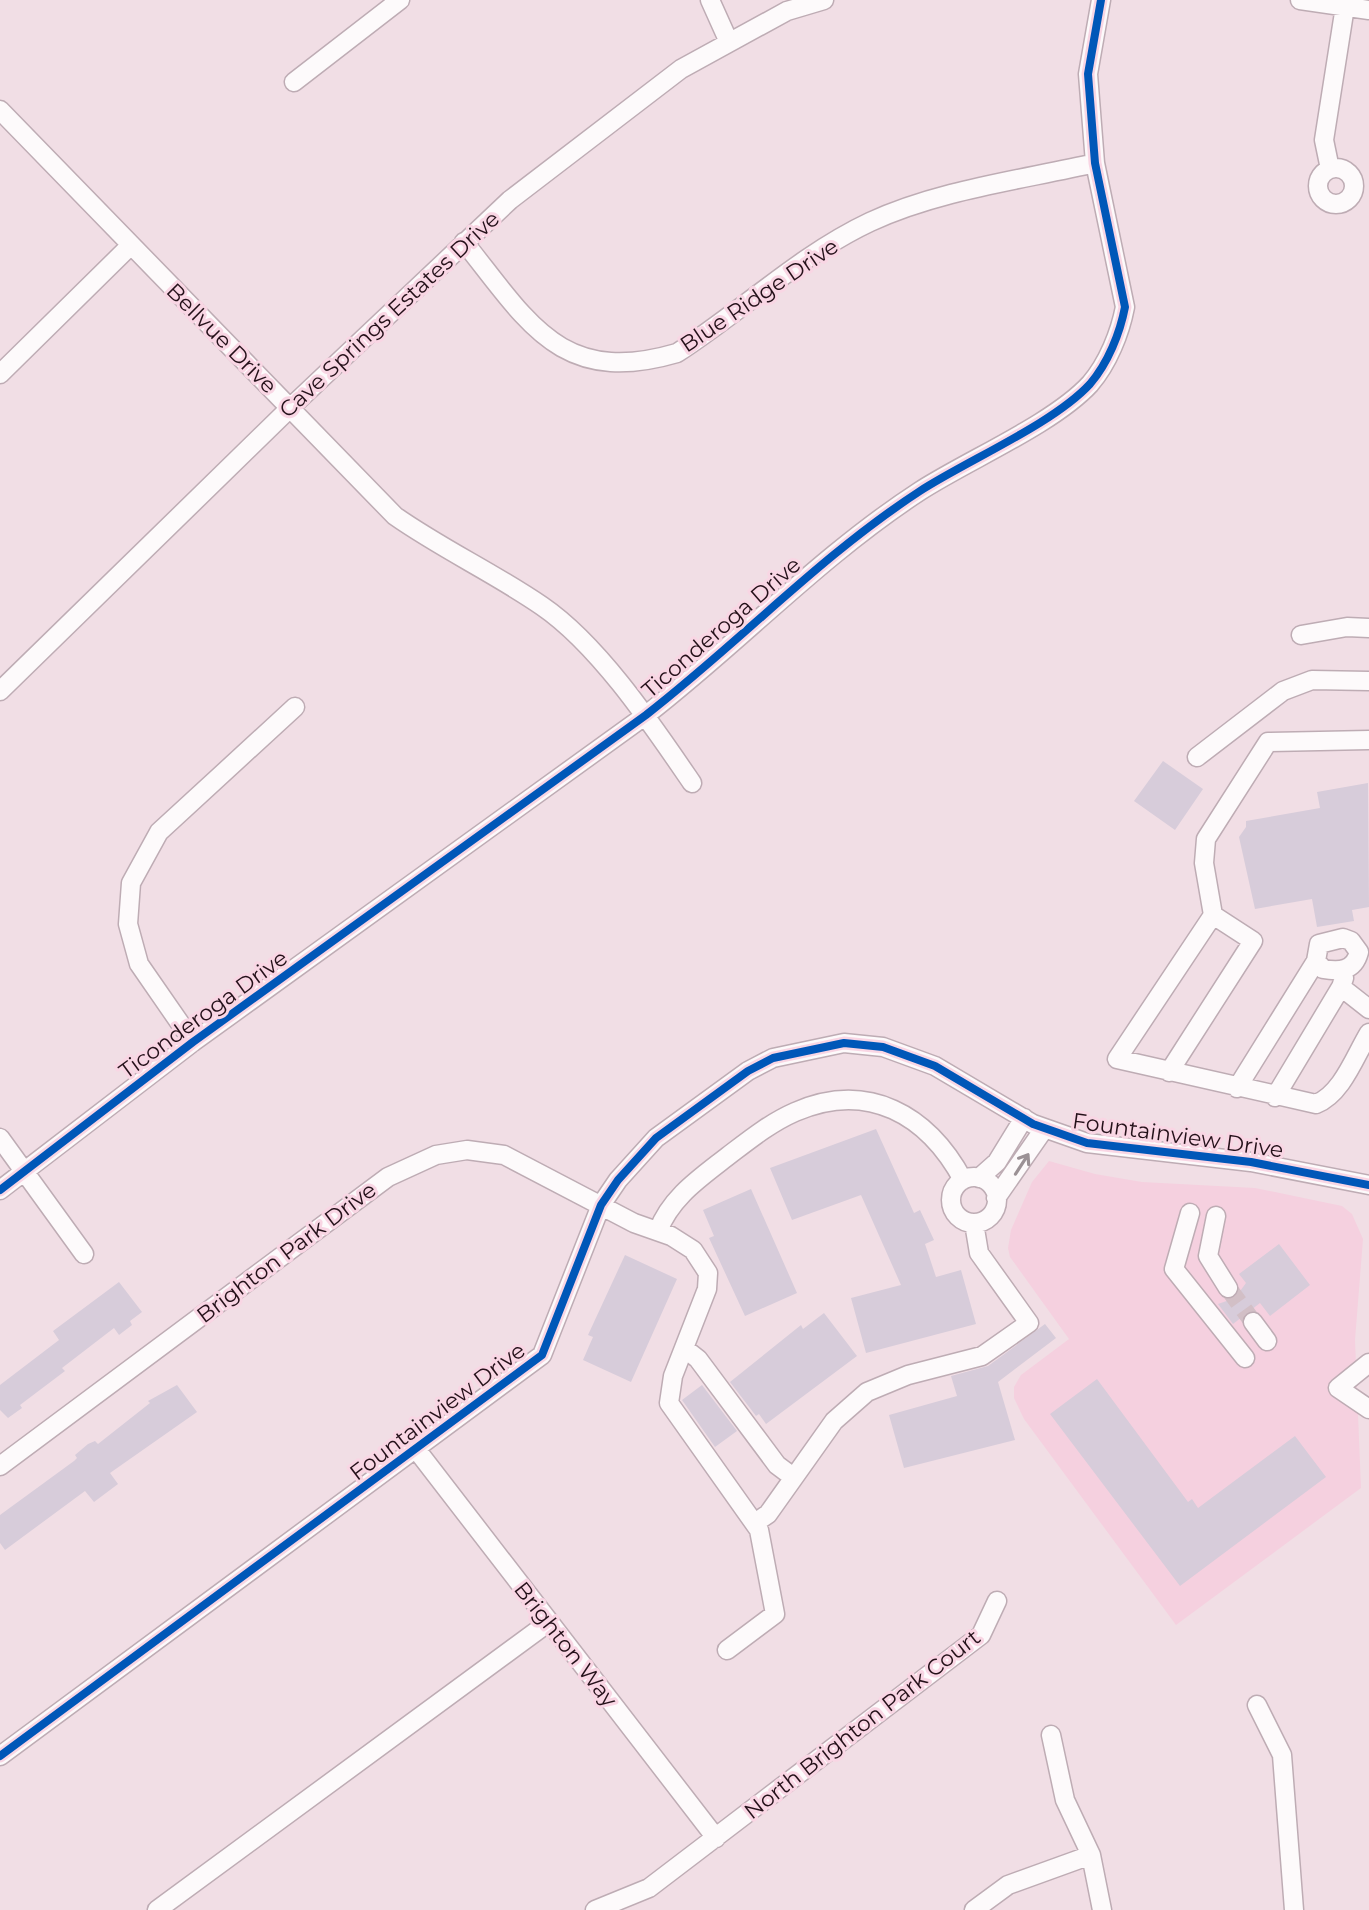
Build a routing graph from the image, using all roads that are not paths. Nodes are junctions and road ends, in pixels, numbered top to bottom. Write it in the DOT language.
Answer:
graph roads {
  1 [pos="400,0"];
  2 [pos="710,0"];
  3 [pos="824,0"];
  4 [pos="1101,0"];
  5 [pos="1300,0"];
  6 [pos="1346,3"];
  7 [pos="1369,10"];
  8 [pos="728,40"];
  9 [pos="294,82"];
  10 [pos="0,110"];
  11 [pos="1095,163"];
  12 [pos="1330,169"];
  13 [pos="464,242"];
  14 [pos="130,246"];
  15 [pos="0,374"];
  16 [pos="290,408"];
  17 [pos="1369,628"];
  18 [pos="1301,635"];
  19 [pos="1369,681"];
  20 [pos="0,691"];
  21 [pos="295,707"];
  22 [pos="646,715"];
  23 [pos="1369,740"];
  24 [pos="1197,757"];
  25 [pos="692,783"];
  26 [pos="1213,915"];
  27 [pos="1364,952"];
  28 [pos="1316,961"];
  29 [pos="1344,978"];
  30 [pos="1369,1009"];
  31 [pos="1369,1033"];
  32 [pos="193,1042"];
  33 [pos="1169,1072"];
  34 [pos="1237,1088"];
  35 [pos="1275,1097"];
  36 [pos="1024,1118"];
  37 [pos="1044,1129"];
  38 [pos="0,1138"];
  39 [pos="24,1172"];
  40 [pos="971,1179"];
  41 [pos="1369,1185"];
  42 [pos="0,1190"];
  43 [pos="996,1198"];
  44 [pos="601,1205"];
  45 [pos="1190,1213"];
  46 [pos="1216,1216"];
  47 [pos="974,1223"];
  48 [pos="658,1231"];
  49 [pos="84,1254"];
  50 [pos="1228,1288"];
  51 [pos="1253,1322"];
  52 [pos="1267,1341"];
  53 [pos="684,1348"];
  54 [pos="1245,1358"];
  55 [pos="1369,1363"];
  56 [pos="1369,1409"];
  57 [pos="416,1449"];
  58 [pos="0,1466"];
  59 [pos="793,1477"];
  60 [pos="755,1523"];
  61 [pos="997,1601"];
  62 [pos="549,1622"];
  63 [pos="727,1650"];
  64 [pos="1257,1705"];
  65 [pos="1051,1735"];
  66 [pos="0,1756"];
  67 [pos="716,1838"];
  68 [pos="1091,1855"];
  69 [pos="157,1910"];
  70 [pos="595,1910"];
  71 [pos="974,1910"];
  72 [pos="1102,1910"];
  73 [pos="1294,1910"];
  1 -- 9 [label="street"];
  2 -- 8 [label="street"];
  3 -- 8 [label="street, Cave Springs Estates Drive"];
  4 -- 11 [label="street, Ticonderoga Drive"];
  5 -- 6 [label="street"];
  6 -- 7 [label="street"];
  6 -- 12 [label="street"];
  8 -- 13 [label="street, Cave Springs Estates Drive"];
  10 -- 14 [label="street, Bellvue Drive"];
  11 -- 13 [label="street, Blue Ridge Drive"];
  11 -- 22 [label="street, Ticonderoga Drive"];
  13 -- 16 [label="street, Cave Springs Estates Drive"];
  14 -- 15 [label="street"];
  14 -- 16 [label="street, Bellvue Drive"];
  16 -- 20 [label="street, Cave Springs Estates Drive"];
  16 -- 22 [label="street, Bellvue Drive"];
  17 -- 18 [label="street"];
  19 -- 24 [label="street"];
  21 -- 32 [label="street"];
  22 -- 25 [label="street, Bellvue Drive"];
  22 -- 32 [label="street, Ticonderoga Drive"];
  23 -- 26 [label="street"];
  26 -- 33 [label="street"];
  26 -- 33 [label="street"];
  27 -- 28 [label="street"];
  27 -- 29 [label="street"];
  28 -- 29 [label="street"];
  28 -- 34 [label="street"];
  29 -- 30 [label="street"];
  29 -- 35 [label="street"];
  31 -- 35 [label="street"];
  32 -- 39 [label="street, Ticonderoga Drive"];
  33 -- 34 [label="street"];
  34 -- 35 [label="street"];
  36 -- 37 [label="street, Fountainview Drive"];
  36 -- 40 [label="street"];
  36 -- 44 [label="street, Fountainview Drive"];
  37 -- 41 [label="street, Fountainview Drive"];
  43 -- 37 [label="street, one-way"];
  38 -- 39 [label="street"];
  39 -- 42 [label="street, Ticonderoga Drive"];
  39 -- 49 [label="street"];
  40 -- 43 [label="street"];
  40 -- 47 [label="street"];
  40 -- 48 [label="street"];
  43 -- 47 [label="street"];
  44 -- 48 [label="street, Brighton Park Drive"];
  44 -- 57 [label="street, Fountainview Drive"];
  44 -- 58 [label="street, Brighton Park Drive"];
  45 -- 54 [label="street"];
  46 -- 50 [label="street"];
  47 -- 59 [label="street"];
  48 -- 53 [label="street, Brighton Park Drive"];
  51 -- 52 [label="street"];
  53 -- 59 [label="street"];
  53 -- 60 [label="street"];
  55 -- 56 [label="street"];
  57 -- 62 [label="street, Brighton Way"];
  57 -- 66 [label="street, Fountainview Drive"];
  59 -- 60 [label="street"];
  60 -- 63 [label="street"];
  61 -- 67 [label="street, North Brighton Park Court"];
  62 -- 67 [label="street, Brighton Way"];
  62 -- 69 [label="street"];
  64 -- 73 [label="street"];
  65 -- 68 [label="street"];
  67 -- 70 [label="street, North Brighton Park Court"];
  68 -- 71 [label="street"];
  68 -- 72 [label="street"];
}
